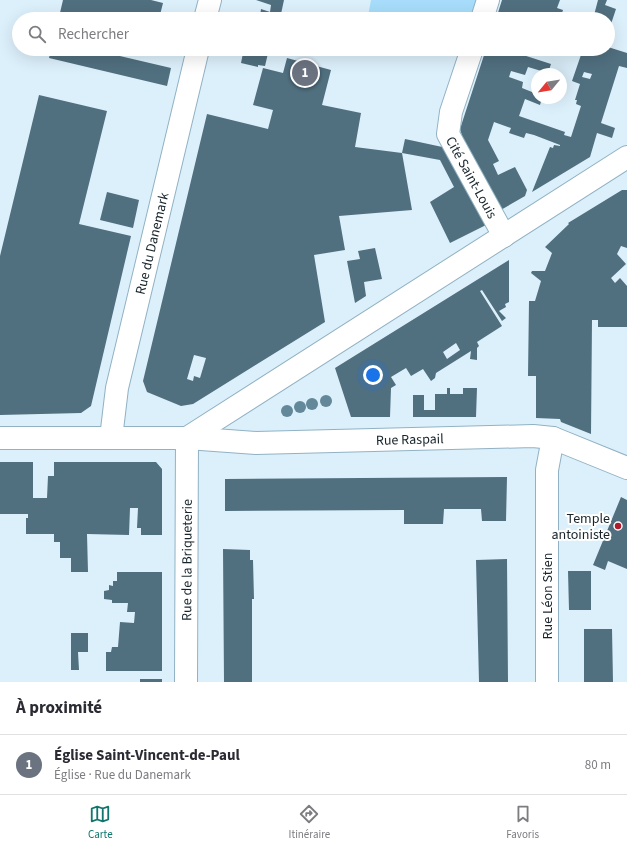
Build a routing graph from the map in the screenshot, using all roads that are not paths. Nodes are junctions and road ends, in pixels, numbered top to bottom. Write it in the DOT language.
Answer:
graph roads {
  1 [pos="210,0"];
  2 [pos="488,0"];
  3 [pos="207,12"];
  4 [pos="484,12"];
  5 [pos="196,56"];
  6 [pos="470,56"];
  7 [pos="624,163"];
  8 [pos="504,236"];
  9 [pos="0,438"];
  10 [pos="111,438"];
  11 [pos="187,438"];
  12 [pos="553,438"];
  13 [pos="627,468"];
  14 [pos="186,682"];
  15 [pos="547,682"];
  1 -- 3 [label="street"];
  2 -- 4 [label="street"];
  5 -- 10 [label="street, Rue du Danemark"];
  6 -- 8 [label="street, Cité Saint-Louis"];
  7 -- 8 [label="street"];
  8 -- 11 [label="street"];
  9 -- 10 [label="street, Rue Raspail"];
  10 -- 11 [label="street, Rue Raspail"];
  11 -- 12 [label="street, Rue Raspail"];
  11 -- 14 [label="street, Rue de la Briqueterie"];
  12 -- 13 [label="street, Rue Raspail"];
  12 -- 15 [label="street, Rue Léon Stien"];
}
